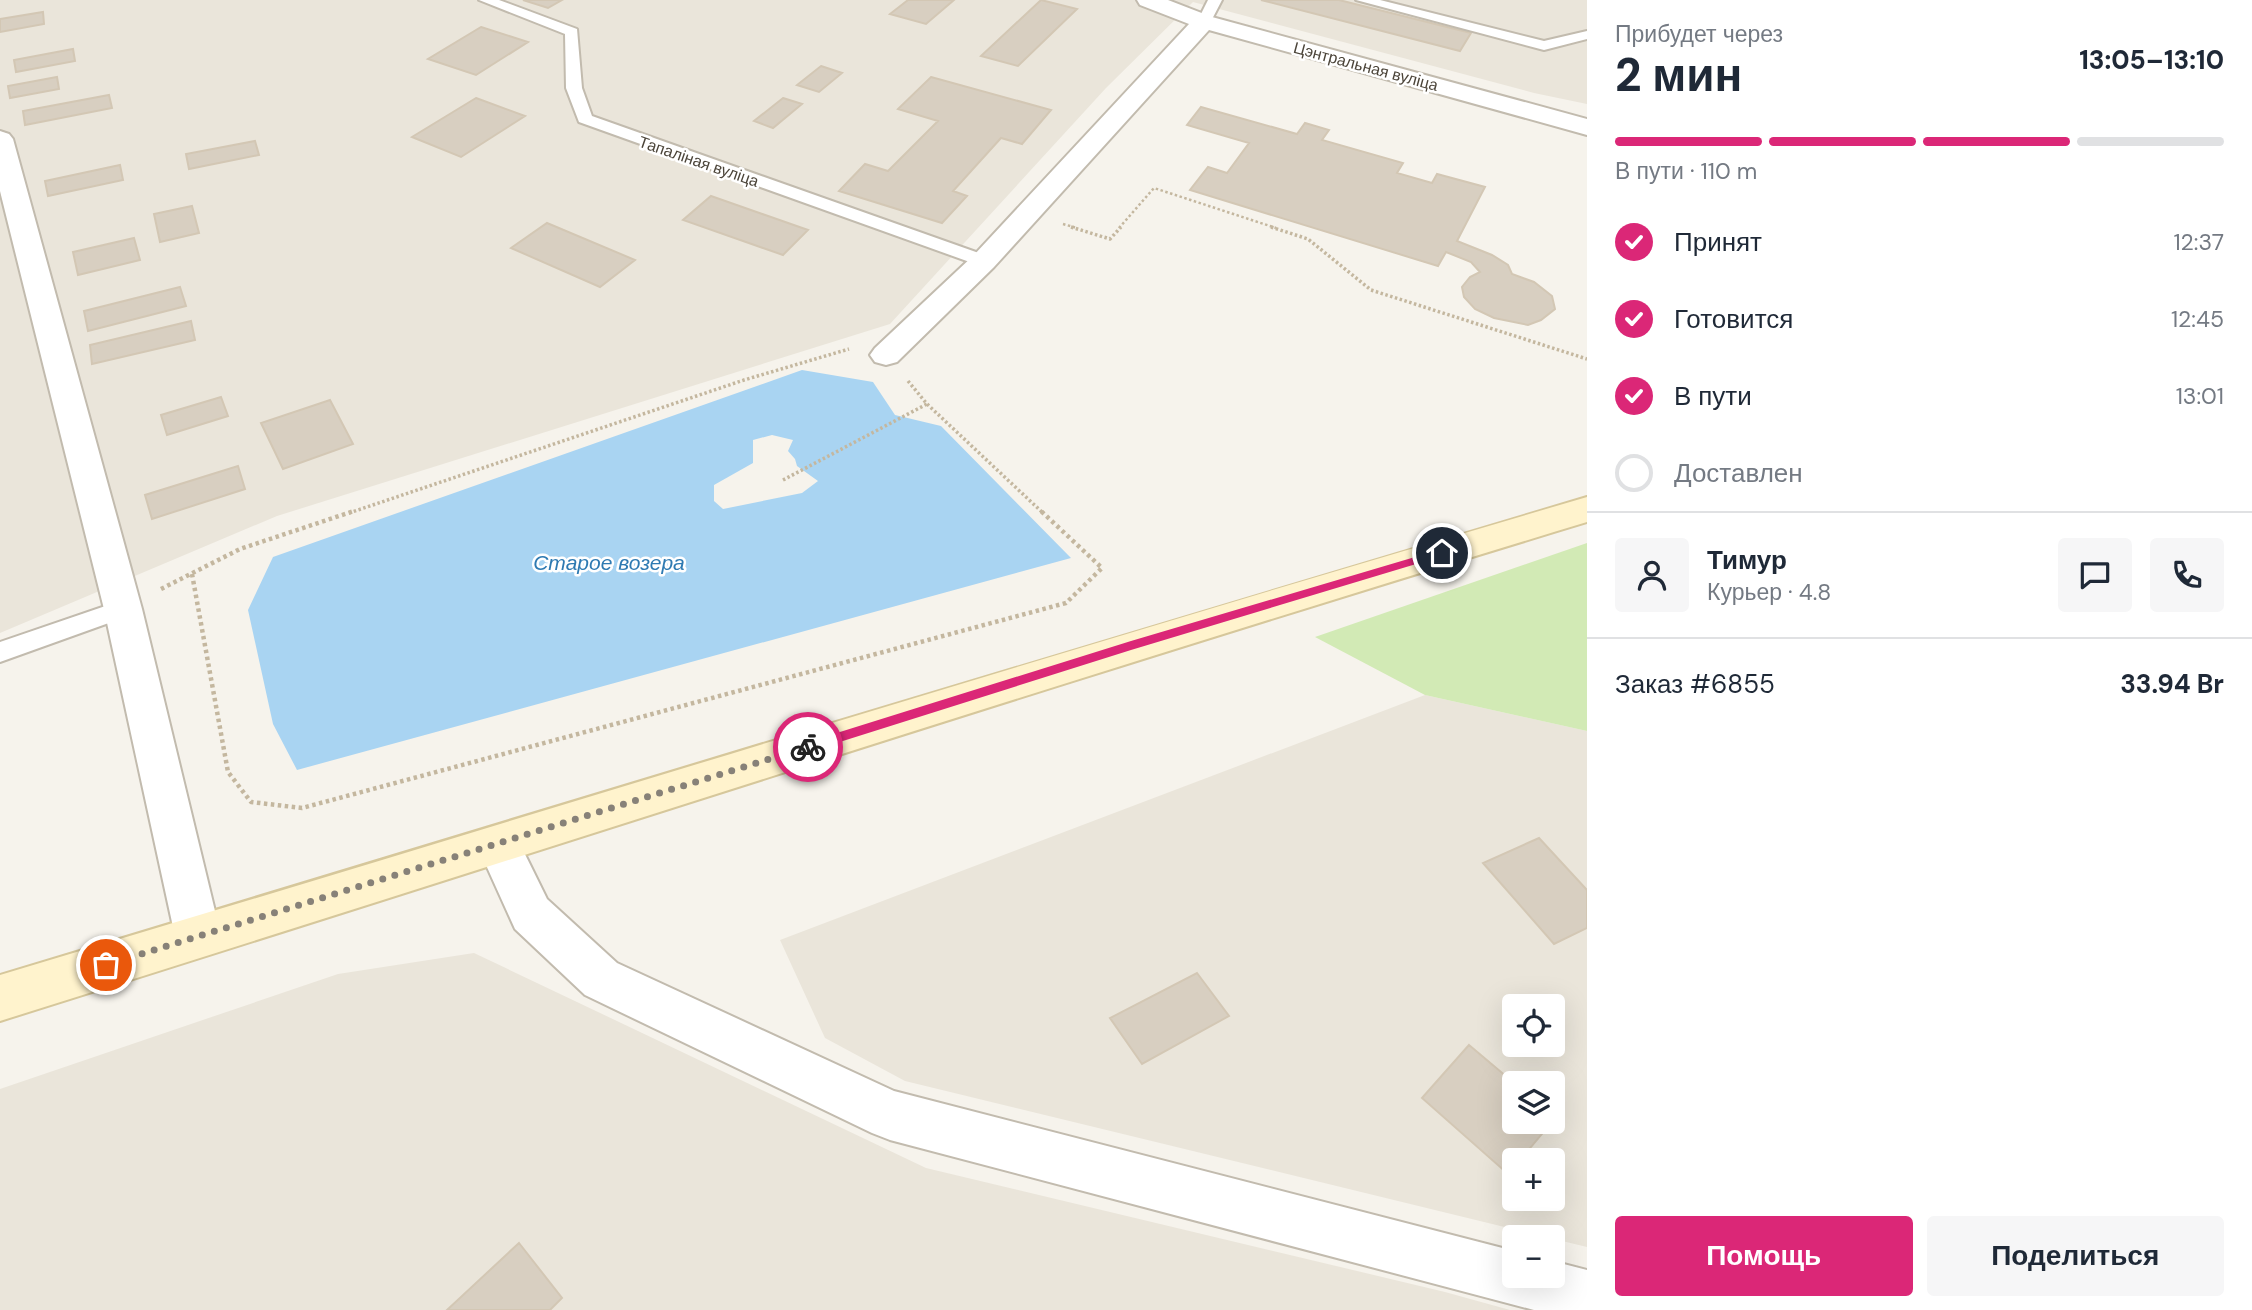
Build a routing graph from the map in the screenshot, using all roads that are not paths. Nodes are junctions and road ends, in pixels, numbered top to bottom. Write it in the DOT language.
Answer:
graph roads {
  1 [pos="486,0"];
  2 [pos="1148,0"];
  3 [pos="1363,0"];
  4 [pos="1209,11"];
  5 [pos="1587,35"];
  6 [pos="1587,127"];
  7 [pos="0,139"];
  8 [pos="984,261"];
  9 [pos="886,355"];
  10 [pos="1586,510"];
  11 [pos="123,609"];
  12 [pos="0,652"];
  13 [pos="499,845"];
  14 [pos="198,936"];
  15 [pos="0,998"];
  16 [pos="1587,1297"];
  1 -- 8 [label="lane, Тапаліная вуліца"];
  2 -- 4 [label="street, Цэнтральная вуліца"];
  3 -- 5 [label="lane"];
  4 -- 6 [label="street, Цэнтральная вуліца"];
  4 -- 8 [label="street"];
  7 -- 11 [label="street"];
  8 -- 9 [label="street"];
  10 -- 13 [label="main road"];
  11 -- 12 [label="lane"];
  11 -- 14 [label="street"];
  13 -- 14 [label="main road"];
  13 -- 16 [label="street"];
  14 -- 15 [label="main road"];
}
